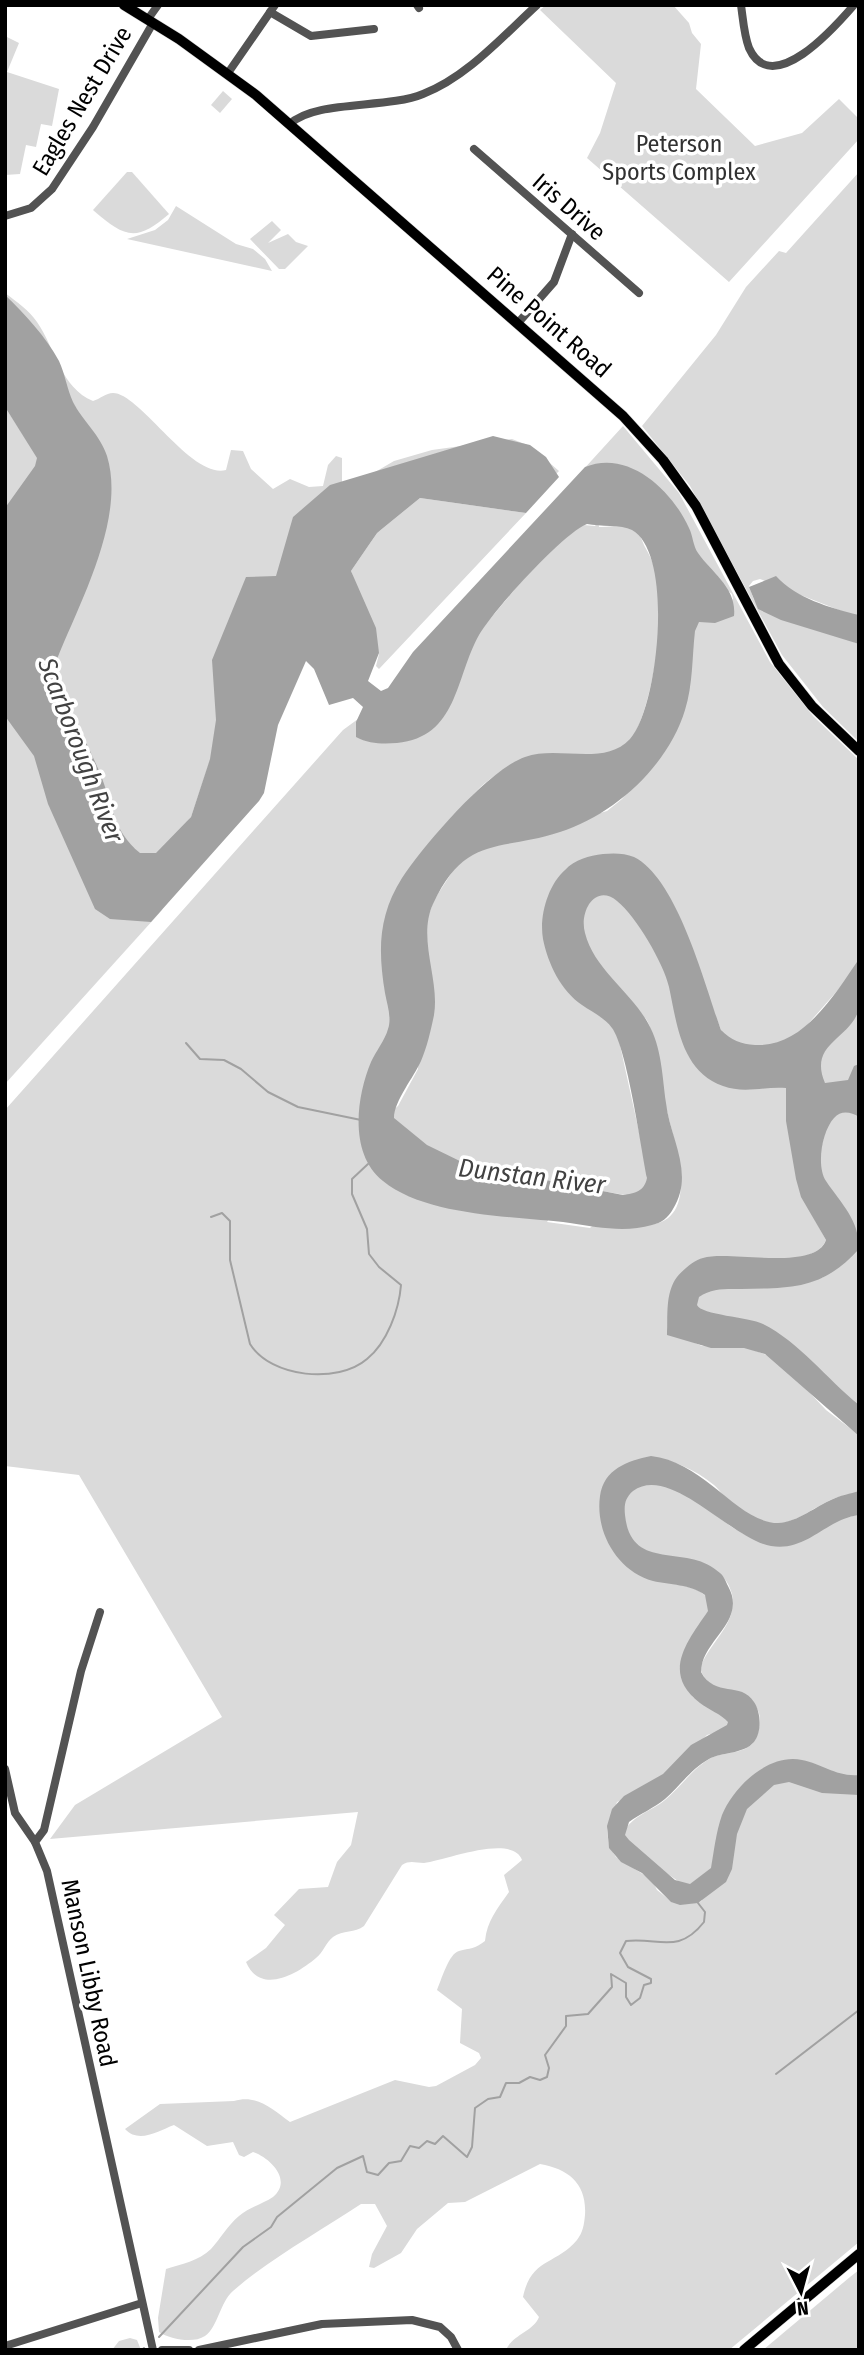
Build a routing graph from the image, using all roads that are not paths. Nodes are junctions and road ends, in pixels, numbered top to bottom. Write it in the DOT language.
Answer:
graph roads {
  1 [pos="124,5"];
  2 [pos="158,5"];
  3 [pos="537,5"];
  4 [pos="741,5"];
  5 [pos="854,5"];
  6 [pos="273,9"];
  7 [pos="151,21"];
  8 [pos="374,29"];
  9 [pos="228,73"];
  10 [pos="290,124"];
  11 [pos="474,149"];
  12 [pos="5,216"];
  13 [pos="572,234"];
  14 [pos="639,293"];
  15 [pos="518,323"];
  16 [pos="859,751"];
  17 [pos="100,1612"];
  18 [pos="5,1769"];
  19 [pos="34,1842"];
  20 [pos="859,2254"];
  21 [pos="142,2303"];
  22 [pos="5,2346"];
  23 [pos="153,2350"];
  24 [pos="162,2350"];
  25 [pos="189,2350"];
  26 [pos="199,2350"];
  27 [pos="458,2350"];
  28 [pos="744,2350"];
  1 -- 7 [label="main road, Pine Point Road"];
  2 -- 7 [label="street, Eagles Nest Drive"];
  3 -- 10 [label="street"];
  4 -- 5 [label="street"];
  6 -- 8 [label="street"];
  6 -- 9 [label="street"];
  7 -- 9 [label="main road, Pine Point Road"];
  7 -- 12 [label="street, Eagles Nest Drive"];
  9 -- 10 [label="main road, Pine Point Road"];
  10 -- 15 [label="main road, Pine Point Road"];
  11 -- 13 [label="street, Iris Drive"];
  13 -- 14 [label="street, Iris Drive"];
  13 -- 15 [label="street"];
  15 -- 16 [label="main road, Pine Point Road"];
  17 -- 19 [label="street"];
  18 -- 19 [label="street, Manson Libby Road"];
  19 -- 21 [label="street, Manson Libby Road"];
  20 -- 28 [label="main road"];
  21 -- 22 [label="street"];
  21 -- 23 [label="street, Manson Libby Road"];
  24 -- 25 [label="street"];
  26 -- 27 [label="street"];
}
